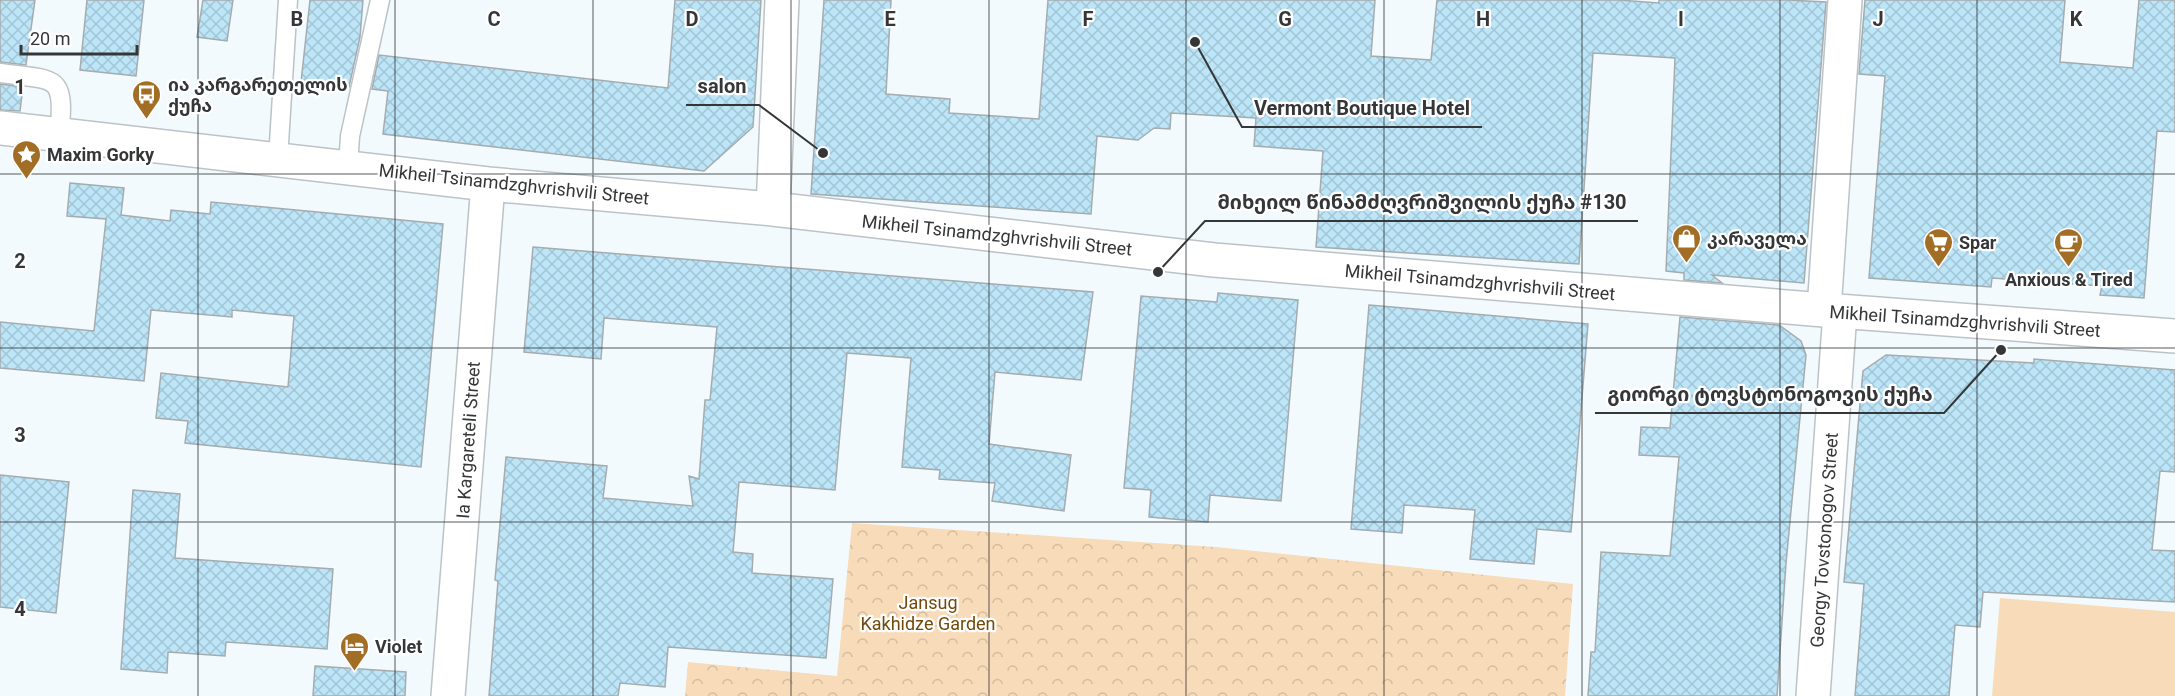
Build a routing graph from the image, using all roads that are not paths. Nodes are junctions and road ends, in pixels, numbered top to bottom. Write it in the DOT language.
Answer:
graph roads {
  1 [pos="288,0"];
  2 [pos="380,0"];
  3 [pos="782,0"];
  4 [pos="1845,0"];
  5 [pos="0,73"];
  6 [pos="0,128"];
  7 [pos="59,135"];
  8 [pos="278,159"];
  9 [pos="348,168"];
  10 [pos="488,184"];
  11 [pos="773,209"];
  12 [pos="1832,311"];
  13 [pos="2175,336"];
  14 [pos="448,696"];
  15 [pos="1813,696"];
  1 -- 8 [label="lane"];
  2 -- 9 [label="lane"];
  3 -- 11 [label="street"];
  4 -- 12 [label="street, Georgy Tovstonogov Street"];
  5 -- 7 [label="lane"];
  6 -- 7 [label="street, Mikheil Tsinamdzghvrishvili Street"];
  7 -- 8 [label="street, Mikheil Tsinamdzghvrishvili Street"];
  8 -- 9 [label="street, Mikheil Tsinamdzghvrishvili Street"];
  9 -- 10 [label="street, Mikheil Tsinamdzghvrishvili Street"];
  10 -- 11 [label="street, Mikheil Tsinamdzghvrishvili Street"];
  10 -- 14 [label="street, Ia Kargareteli Street"];
  11 -- 12 [label="street, Mikheil Tsinamdzghvrishvili Street"];
  12 -- 13 [label="street, Mikheil Tsinamdzghvrishvili Street"];
  12 -- 15 [label="street, Georgy Tovstonogov Street"];
}
